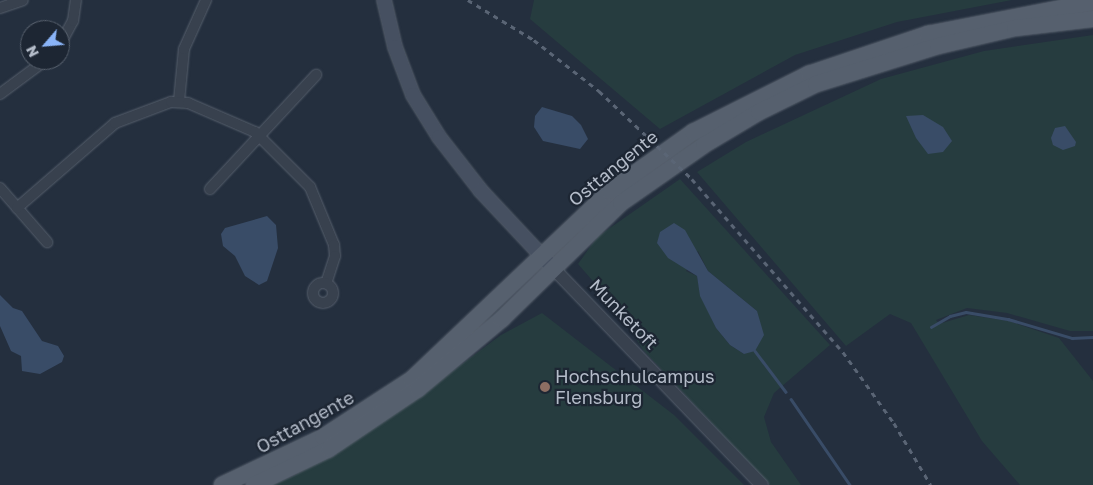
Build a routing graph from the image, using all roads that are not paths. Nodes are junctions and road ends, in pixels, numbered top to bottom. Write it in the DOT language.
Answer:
graph roads {
  1 [pos="23,0"];
  2 [pos="76,0"];
  3 [pos="206,0"];
  4 [pos="384,0"];
  5 [pos="1093,2"];
  6 [pos="0,8"];
  7 [pos="1093,19"];
  8 [pos="70,26"];
  9 [pos="32,70"];
  10 [pos="316,75"];
  11 [pos="0,94"];
  12 [pos="179,101"];
  13 [pos="260,137"];
  14 [pos="0,188"];
  15 [pos="210,189"];
  16 [pos="17,208"];
  17 [pos="47,242"];
  18 [pos="542,255"];
  19 [pos="554,269"];
  20 [pos="326,284"];
  21 [pos="222,485"];
  22 [pos="254,485"];
  23 [pos="762,485"];
  1 -- 6 [label="street"];
  2 -- 8 [label="street"];
  3 -- 12 [label="street"];
  4 -- 18 [label="main road, Munketoft"];
  5 -- 18 [label="main road, Osttangente"];
  7 -- 19 [label="main road, Osttangente"];
  9 -- 11 [label="street"];
  10 -- 13 [label="street"];
  12 -- 13 [label="street"];
  12 -- 16 [label="street"];
  13 -- 15 [label="street"];
  13 -- 20 [label="street"];
  14 -- 16 [label="street"];
  16 -- 17 [label="street"];
  18 -- 19 [label="main road, Munketoft"];
  18 -- 21 [label="main road, Osttangente"];
  19 -- 22 [label="main road, Osttangente"];
  19 -- 23 [label="street, Munketoft"];
}
